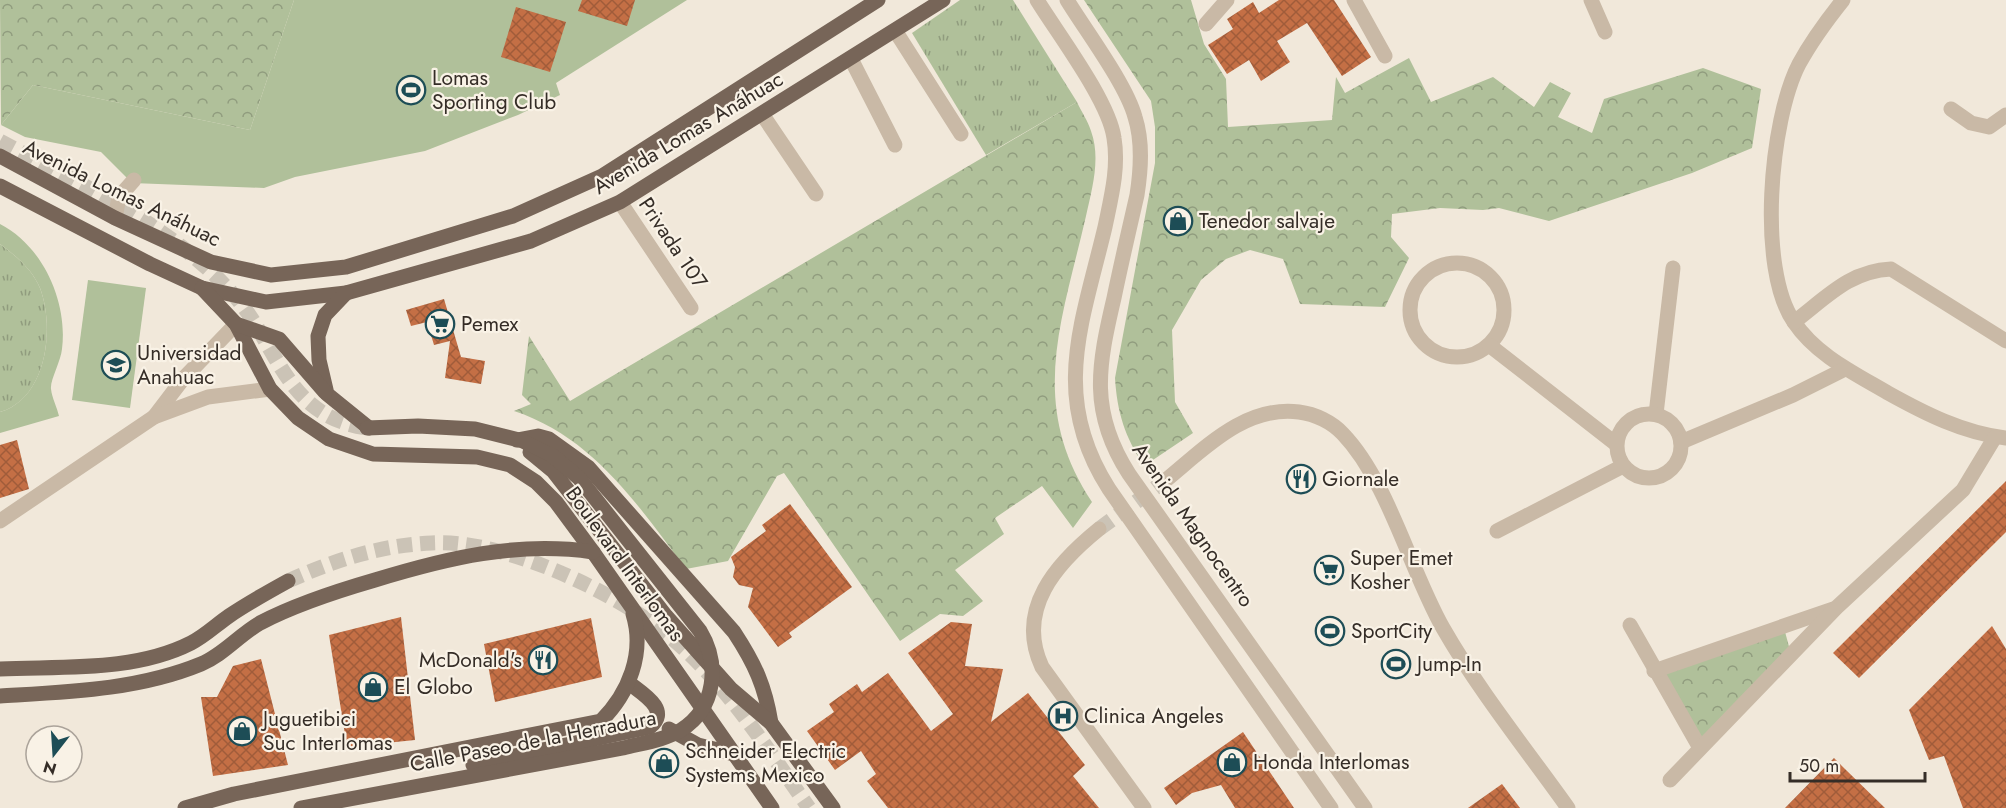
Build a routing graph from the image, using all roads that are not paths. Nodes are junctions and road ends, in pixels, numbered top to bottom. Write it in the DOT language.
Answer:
graph roads {
  1 [pos="878,0"];
  2 [pos="943,0"];
  3 [pos="1037,0"];
  4 [pos="1067,0"];
  5 [pos="1227,0"];
  6 [pos="1354,0"];
  7 [pos="1591,0"];
  8 [pos="1843,0"];
  9 [pos="1206,24"];
  10 [pos="896,32"];
  11 [pos="1605,32"];
  12 [pos="1385,56"];
  13 [pos="851,59"];
  14 [pos="1951,110"];
  15 [pos="762,114"];
  16 [pos="2006,115"];
  17 [pos="961,134"];
  18 [pos="895,145"];
  19 [pos="0,156"];
  20 [pos="134,180"];
  21 [pos="0,186"];
  22 [pos="816,194"];
  23 [pos="620,202"];
  24 [pos="115,218"];
  25 [pos="1673,268"];
  26 [pos="202,288"];
  27 [pos="346,293"];
  28 [pos="692,308"];
  29 [pos="1794,322"];
  30 [pos="236,324"];
  31 [pos="2006,341"];
  32 [pos="1490,345"];
  33 [pos="1845,369"];
  34 [pos="270,389"];
  35 [pos="327,394"];
  36 [pos="1656,414"];
  37 [pos="154,417"];
  38 [pos="2000,437"];
  39 [pos="517,440"];
  40 [pos="1682,442"];
  41 [pos="1616,444"];
  42 [pos="1623,466"];
  43 [pos="579,478"];
  44 [pos="1166,480"];
  45 [pos="0,521"];
  46 [pos="1099,529"];
  47 [pos="1497,531"];
  48 [pos="593,552"];
  49 [pos="288,581"];
  50 [pos="630,605"];
  51 [pos="1836,608"];
  52 [pos="1630,625"];
  53 [pos="0,669"];
  54 [pos="1654,671"];
  55 [pos="629,683"];
  56 [pos="0,696"];
  57 [pos="656,722"];
  58 [pos="771,723"];
  59 [pos="1700,748"];
  60 [pos="734,754"];
  61 [pos="1670,780"];
  62 [pos="375,793"];
  63 [pos="185,808"];
  64 [pos="301,808"];
  65 [pos="772,808"];
  66 [pos="833,808"];
  67 [pos="1144,808"];
  68 [pos="1331,808"];
  69 [pos="1365,808"];
  70 [pos="1568,808"];
  1 -- 24 [label="main road, Avenida Lomas Anáhuac"];
  2 -- 10 [label="main road, Avenida Lomas Anáhuac"];
  3 -- 68 [label="street"];
  4 -- 69 [label="street, Avenida Magnocentro"];
  5 -- 9 [label="street"];
  6 -- 12 [label="street"];
  7 -- 11 [label="street"];
  8 -- 29 [label="street"];
  10 -- 13 [label="main road, Avenida Lomas Anáhuac"];
  10 -- 17 [label="street"];
  13 -- 15 [label="main road, Avenida Lomas Anáhuac"];
  13 -- 18 [label="street"];
  14 -- 16 [label="street"];
  15 -- 22 [label="street"];
  15 -- 23 [label="main road, Avenida Lomas Anáhuac"];
  19 -- 24 [label="main road, Avenida Lomas Anáhuac"];
  20 -- 24 [label="street"];
  21 -- 26 [label="main road, Avenida Lomas Anáhuac"];
  23 -- 27 [label="main road, Avenida Lomas Anáhuac"];
  23 -- 28 [label="street, Privada 107"];
  25 -- 36 [label="street"];
  26 -- 27 [label="main road, Avenida Lomas Anáhuac"];
  26 -- 30 [label="main road, Boulevard Interlomas"];
  27 -- 35 [label="main road"];
  29 -- 31 [label="street"];
  29 -- 33 [label="street"];
  30 -- 34 [label="main road, Boulevard Interlomas"];
  30 -- 35 [label="main road"];
  30 -- 37 [label="street"];
  32 -- 32 [label="street"];
  32 -- 41 [label="street"];
  33 -- 38 [label="street"];
  33 -- 40 [label="street"];
  34 -- 37 [label="street"];
  34 -- 48 [label="main road, Boulevard Interlomas"];
  35 -- 39 [label="main road, Boulevard Interlomas"];
  36 -- 40 [label="street"];
  36 -- 41 [label="street"];
  37 -- 45 [label="street"];
  38 -- 51 [label="street"];
  39 -- 43 [label="main road, Boulevard Interlomas"];
  39 -- 58 [label="main road, Boulevard Interlomas"];
  39 -- 58 [label="main road, Boulevard Interlomas"];
  40 -- 42 [label="street"];
  41 -- 42 [label="street"];
  42 -- 47 [label="street"];
  43 -- 62 [label="main road, Calle Paseo de la Herradura"];
  44 -- 70 [label="street"];
  46 -- 67 [label="street"];
  48 -- 50 [label="main road, Boulevard Interlomas"];
  48 -- 56 [label="main road"];
  49 -- 53 [label="main road"];
  50 -- 55 [label="main road, Calle Paseo de la Herradura"];
  50 -- 60 [label="main road, Boulevard Interlomas"];
  51 -- 54 [label="street"];
  51 -- 59 [label="street"];
  52 -- 54 [label="street"];
  54 -- 59 [label="street"];
  55 -- 57 [label="main road"];
  55 -- 63 [label="main road, Calle Paseo de la Herradura"];
  57 -- 60 [label="main road"];
  57 -- 62 [label="main road"];
  58 -- 66 [label="main road, Boulevard Interlomas"];
  59 -- 61 [label="street"];
  60 -- 65 [label="main road, Boulevard Interlomas"];
  62 -- 64 [label="main road, Calle Paseo de la Herradura"];
}
